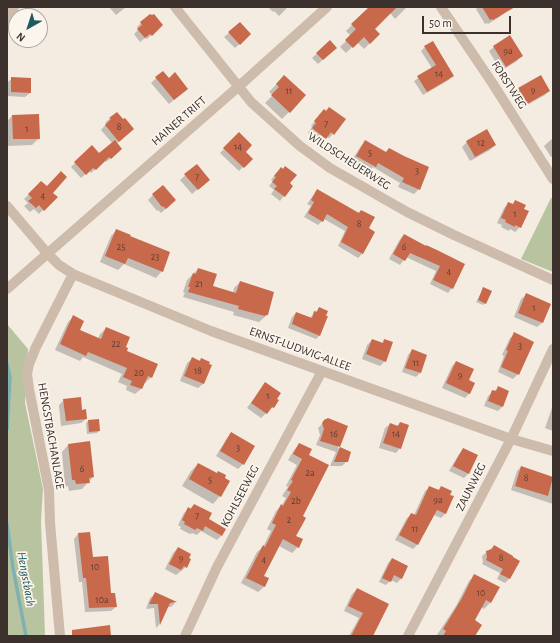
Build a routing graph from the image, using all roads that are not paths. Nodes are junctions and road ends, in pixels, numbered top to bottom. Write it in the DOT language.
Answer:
graph roads {
  1 [pos="14,7"];
  2 [pos="175,7"];
  3 [pos="327,7"];
  4 [pos="441,7"];
  5 [pos="7,25"];
  6 [pos="238,87"];
  7 [pos="553,179"];
  8 [pos="7,206"];
  9 [pos="47,253"];
  10 [pos="73,274"];
  11 [pos="553,280"];
  12 [pos="7,289"];
  13 [pos="553,349"];
  14 [pos="322,371"];
  15 [pos="511,439"];
  16 [pos="553,451"];
  17 [pos="60,636"];
  18 [pos="185,636"];
  19 [pos="408,636"];
  1 -- 5 [label="street"];
  2 -- 6 [label="street, WILDSCHEUERWEG"];
  3 -- 6 [label="street, HAINER TRIFT"];
  4 -- 7 [label="street, FORSTWEG"];
  6 -- 9 [label="street, HAINER TRIFT"];
  6 -- 11 [label="street, WILDSCHEUERWEG"];
  8 -- 9 [label="street, ERNST-LUDWIG-ALLEE"];
  9 -- 10 [label="street, ERNST-LUDWIG-ALLEE"];
  9 -- 12 [label="street, HAINER TRIFT"];
  10 -- 14 [label="street, ERNST-LUDWIG-ALLEE"];
  10 -- 17 [label="street, HENGSTBACHANLAGE"];
  13 -- 15 [label="street, ZAUNWEG"];
  14 -- 15 [label="street, ERNST-LUDWIG-ALLEE"];
  14 -- 18 [label="street, KOHLSEEWEG"];
  15 -- 16 [label="street, ERNST-LUDWIG-ALLEE"];
  15 -- 19 [label="street, ZAUNWEG"];
}
